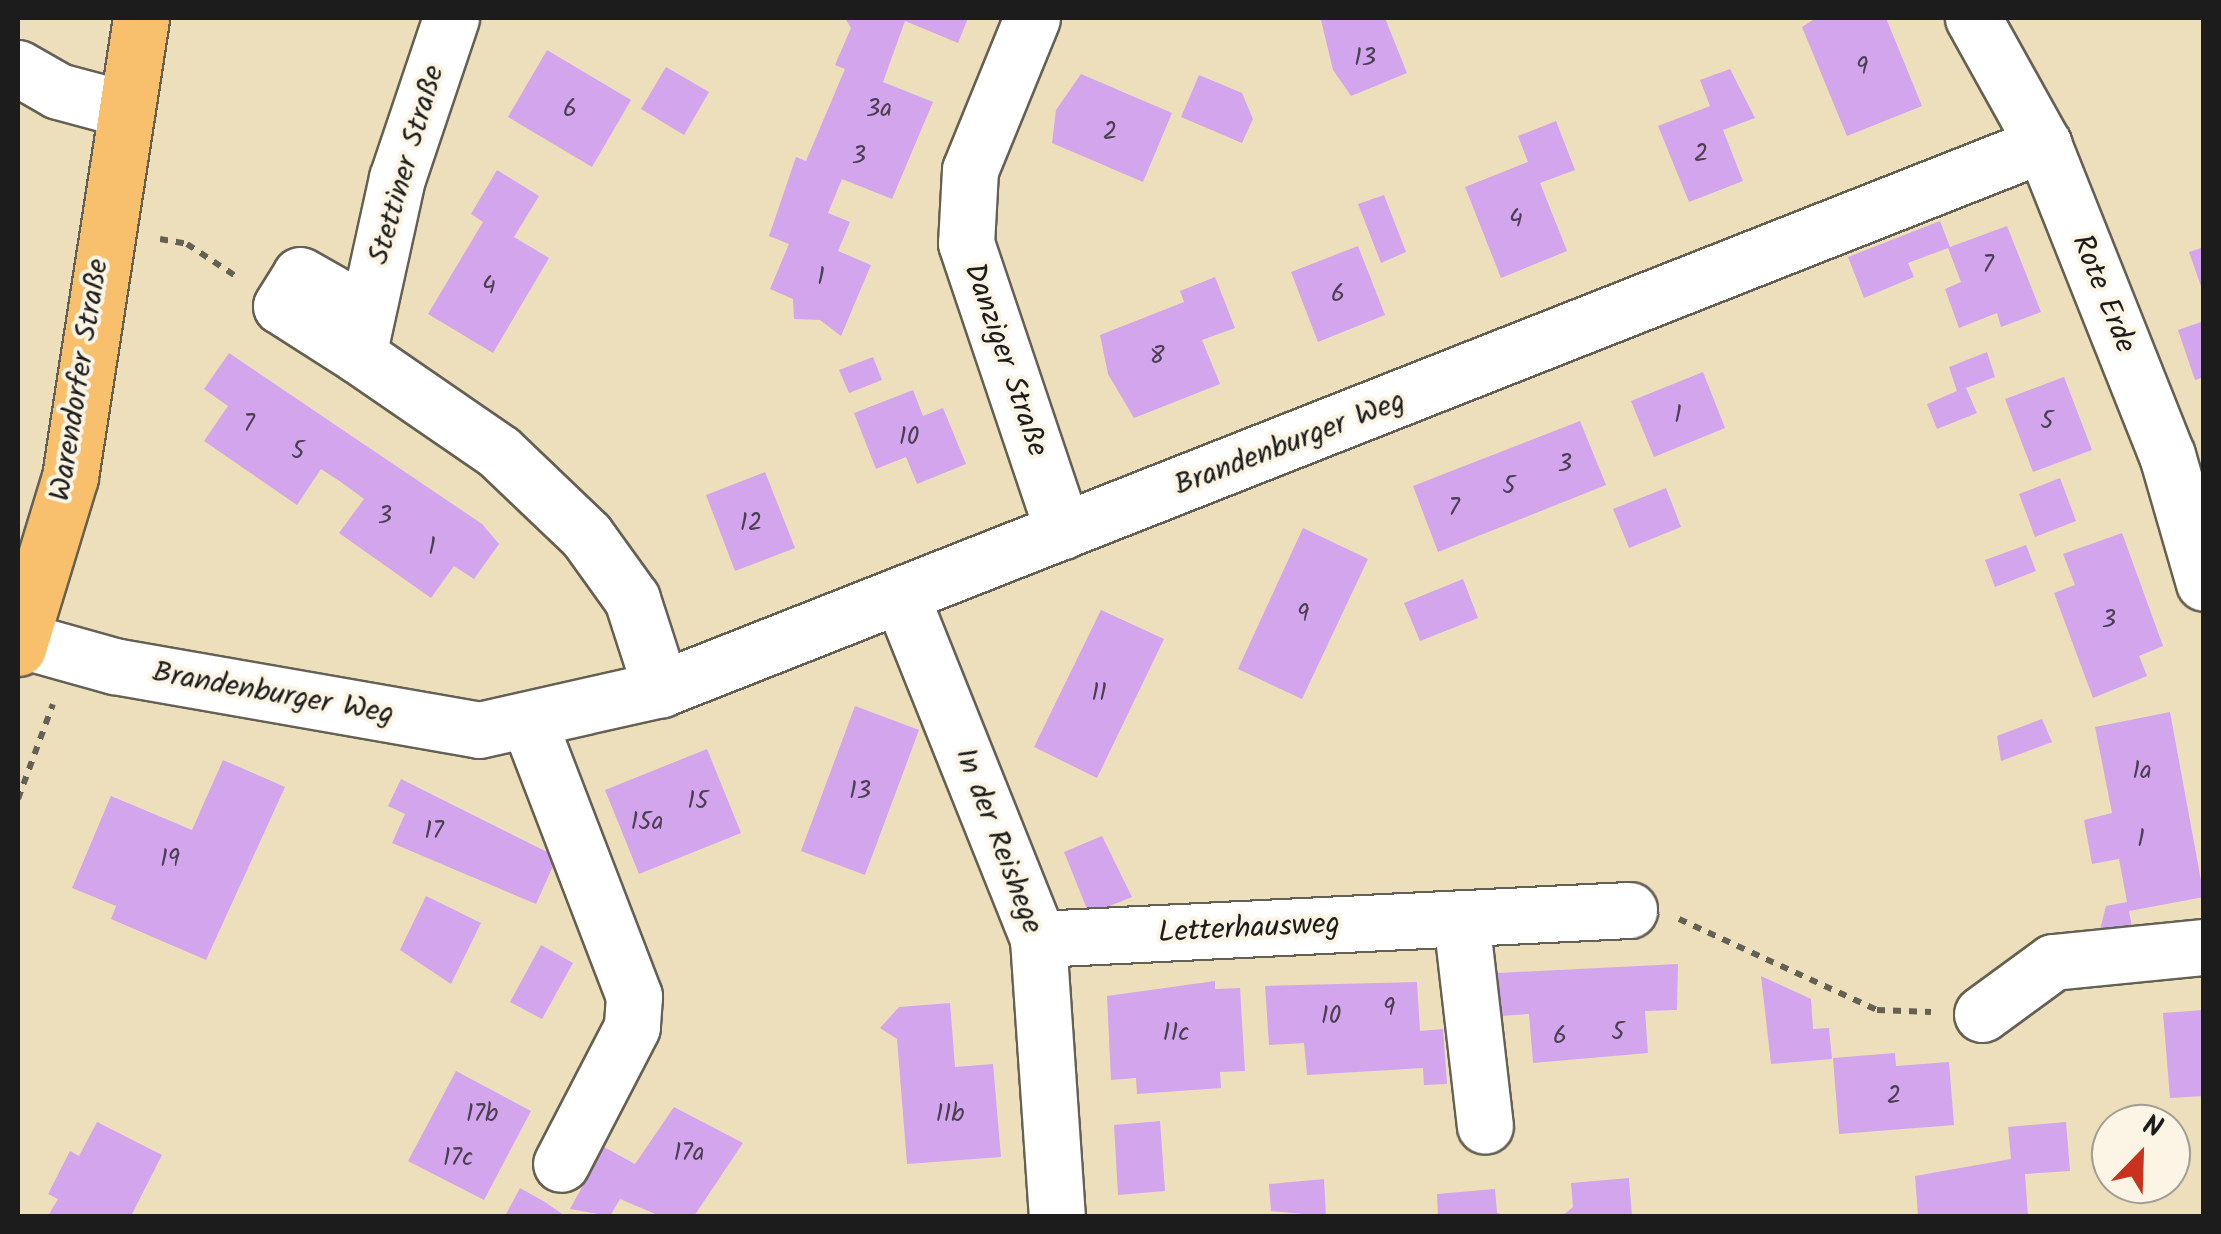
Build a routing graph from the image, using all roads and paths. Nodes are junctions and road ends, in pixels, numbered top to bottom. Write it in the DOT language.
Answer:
graph roads {
  1 [pos="141,18"];
  2 [pos="451,18"];
  3 [pos="1032,18"];
  4 [pos="1973,18"];
  5 [pos="18,68"];
  6 [pos="125,109"];
  7 [pos="2043,144"];
  8 [pos="105,228"];
  9 [pos="280,306"];
  10 [pos="363,334"];
  11 [pos="2185,448"];
  12 [pos="1062,531"];
  13 [pos="2204,583"];
  14 [pos="901,596"];
  15 [pos="19,644"];
  16 [pos="661,689"];
  17 [pos="528,720"];
  18 [pos="18,799"];
  19 [pos="1628,910"];
  20 [pos="1460,919"];
  21 [pos="1038,940"];
  22 [pos="2204,947"];
  23 [pos="1982,1014"];
  24 [pos="1485,1126"];
  25 [pos="561,1164"];
  26 [pos="1058,1216"];
  1 -- 6 [label="main road, Warendorfer Straße"];
  2 -- 10 [label="street, Stettiner Straße"];
  3 -- 12 [label="street, Danziger Straße"];
  4 -- 7 [label="street, Rote Erde"];
  5 -- 6 [label="street"];
  6 -- 8 [label="main road, Warendorfer Straße"];
  7 -- 11 [label="street, Rote Erde"];
  7 -- 12 [label="street, Brandenburger Weg"];
  8 -- 9 [label="path"];
  8 -- 15 [label="main road, Warendorfer Straße"];
  9 -- 10 [label="street"];
  10 -- 16 [label="street"];
  11 -- 13 [label="street, Rote Erde"];
  12 -- 14 [label="street, Brandenburger Weg"];
  14 -- 16 [label="street, Brandenburger Weg"];
  14 -- 21 [label="street, In der Reishege"];
  15 -- 17 [label="street, Brandenburger Weg"];
  15 -- 18 [label="path"];
  16 -- 17 [label="street, Brandenburger Weg"];
  17 -- 25 [label="street"];
  19 -- 20 [label="street, Letterhausweg"];
  19 -- 23 [label="path"];
  20 -- 21 [label="street, Letterhausweg"];
  20 -- 24 [label="street"];
  21 -- 26 [label="street, In der Reishege"];
  22 -- 23 [label="street"];
}
